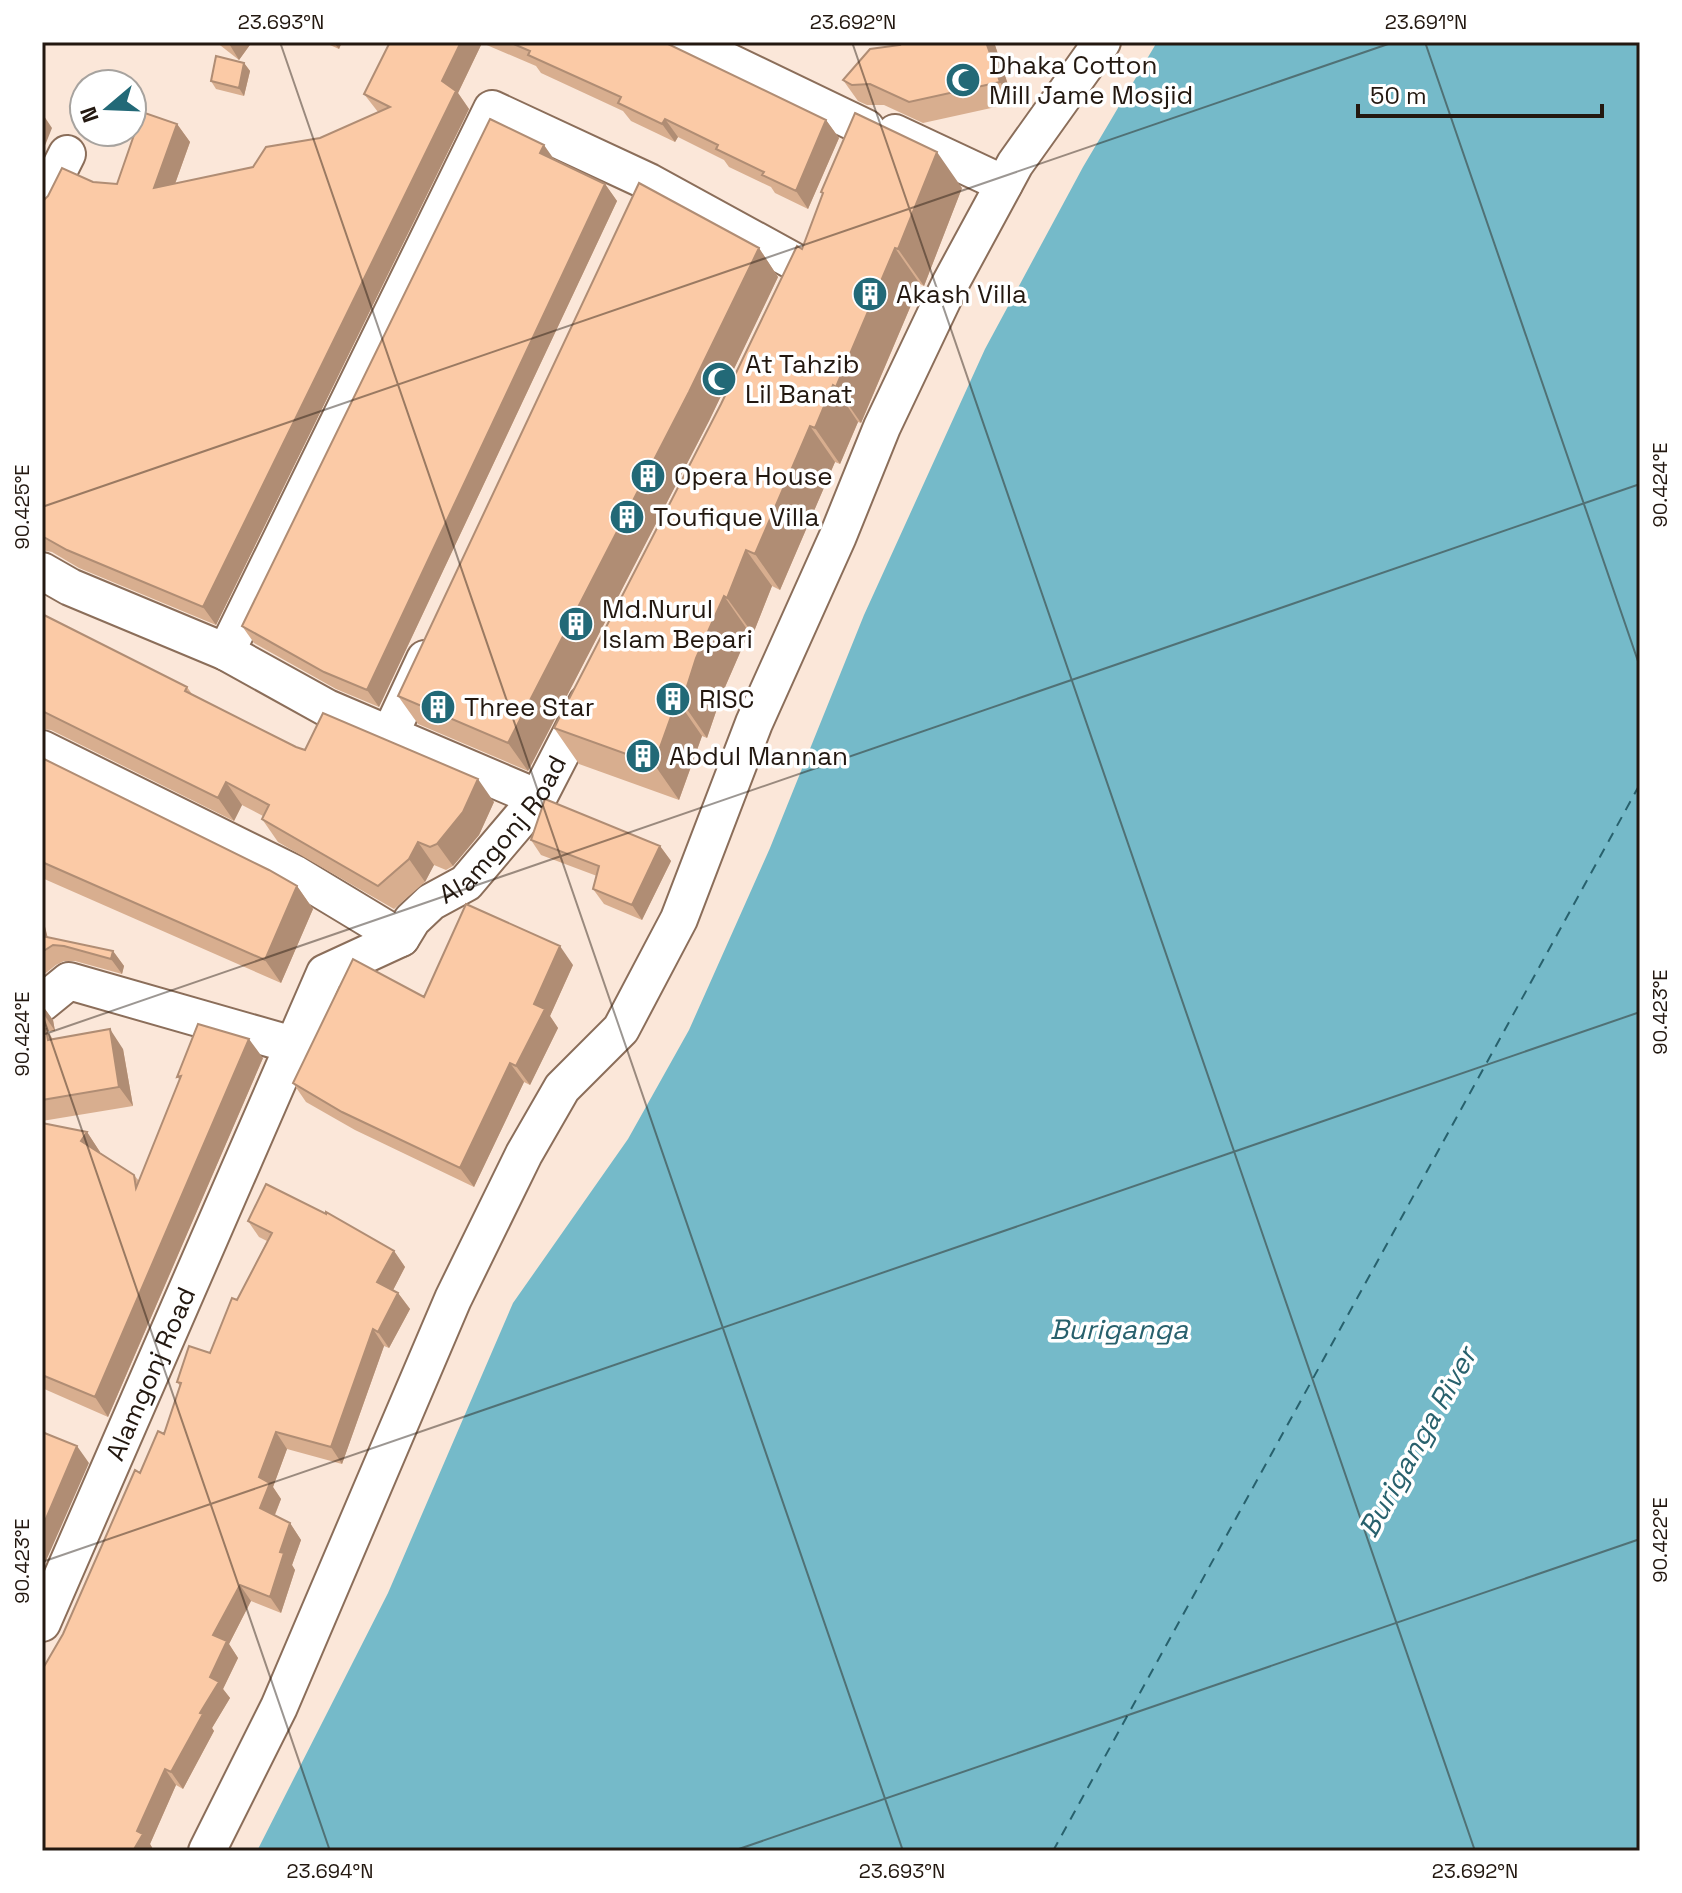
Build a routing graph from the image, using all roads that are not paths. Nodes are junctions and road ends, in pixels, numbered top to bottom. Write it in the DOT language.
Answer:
graph roads {
  1 [pos="687,42"];
  2 [pos="1102,42"];
  3 [pos="67,154"];
  4 [pos="1004,184"];
  5 [pos="42,204"];
  6 [pos="806,267"];
  7 [pos="42,571"];
  8 [pos="437,635"];
  9 [pos="226,652"];
  10 [pos="604,671"];
  11 [pos="390,734"];
  12 [pos="42,749"];
  13 [pos="538,798"];
  14 [pos="401,938"];
  15 [pos="42,1003"];
  16 [pos="293,1045"];
  17 [pos="42,1623"];
  18 [pos="207,1851"];
  1 -- 4 [label="street"];
  2 -- 4 [label="street"];
  3 -- 5 [label="street"];
  4 -- 18 [label="street"];
  6 -- 9 [label="street"];
  7 -- 9 [label="street"];
  8 -- 11 [label="street"];
  9 -- 11 [label="street"];
  10 -- 13 [label="street, Alamgonj Road"];
  11 -- 13 [label="street"];
  12 -- 14 [label="street"];
  13 -- 14 [label="street, Alamgonj Road"];
  14 -- 16 [label="street, Alamgonj Road"];
  15 -- 16 [label="street"];
  16 -- 17 [label="street, Alamgonj Road"];
}
